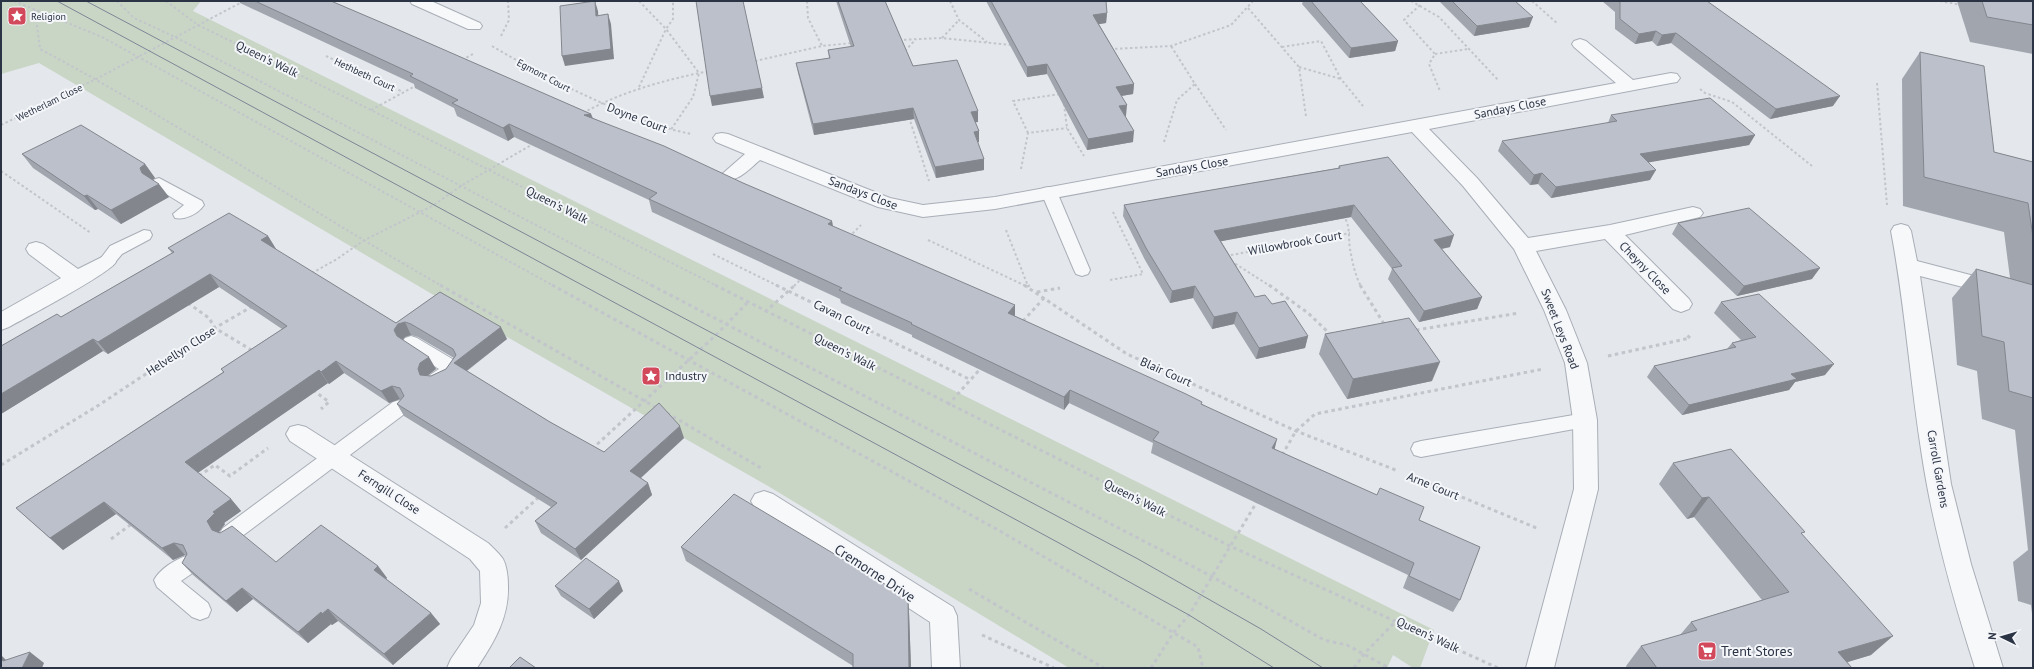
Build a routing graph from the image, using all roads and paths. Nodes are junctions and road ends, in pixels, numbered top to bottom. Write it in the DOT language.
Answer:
graph roads {
  1 [pos="14,1"];
  2 [pos="117,1"];
  3 [pos="166,1"];
  4 [pos="244,1"];
  5 [pos="448,1"];
  6 [pos="508,1"];
  7 [pos="639,1"];
  8 [pos="674,1"];
  9 [pos="807,1"];
  10 [pos="950,1"];
  11 [pos="1253,1"];
  12 [pos="1411,1"];
  13 [pos="1532,1"];
  14 [pos="1940,1"];
  15 [pos="424,4"];
  16 [pos="1420,5"];
  17 [pos="1963,5"];
  18 [pos="1248,8"];
  19 [pos="34,10"];
  20 [pos="958,20"];
  21 [pos="198,25"];
  22 [pos="474,26"];
  23 [pos="666,29"];
  24 [pos="175,37"];
  25 [pos="499,38"];
  26 [pos="942,38"];
  27 [pos="894,40"];
  28 [pos="915,40"];
  29 [pos="494,41"];
  30 [pos="858,43"];
  31 [pos="988,43"];
  32 [pos="1580,44"];
  33 [pos="822,46"];
  34 [pos="1017,46"];
  35 [pos="1171,46"];
  36 [pos="1282,47"];
  37 [pos="1468,48"];
  38 [pos="1103,49"];
  39 [pos="477,52"];
  40 [pos="903,54"];
  41 [pos="1435,54"];
  42 [pos="326,56"];
  43 [pos="138,57"];
  44 [pos="753,61"];
  45 [pos="458,62"];
  46 [pos="1429,64"];
  47 [pos="1299,67"];
  48 [pos="714,69"];
  49 [pos="699,72"];
  50 [pos="1671,78"];
  51 [pos="96,79"];
  52 [pos="1341,79"];
  53 [pos="1877,83"];
  54 [pos="419,84"];
  55 [pos="1195,84"];
  56 [pos="1628,85"];
  57 [pos="1694,85"];
  58 [pos="639,87"];
  59 [pos="403,92"];
  60 [pos="1062,94"];
  61 [pos="599,103"];
  62 [pos="1522,105"];
  63 [pos="372,110"];
  64 [pos="907,112"];
  65 [pos="580,115"];
  66 [pos="1,125"];
  67 [pos="1416,126"];
  68 [pos="1067,128"];
  69 [pos="670,131"];
  70 [pos="1383,132"];
  71 [pos="1028,133"];
  72 [pos="722,138"];
  73 [pos="535,143"];
  74 [pos="1310,146"];
  75 [pos="758,152"];
  76 [pos="1245,157"];
  77 [pos="1812,166"];
  78 [pos="490,170"];
  79 [pos="1,171"];
  80 [pos="1155,173"];
  81 [pos="730,175"];
  82 [pos="18,181"];
  83 [pos="159,183"];
  84 [pos="461,186"];
  85 [pos="1049,192"];
  86 [pos="1014,199"];
  87 [pos="995,203"];
  88 [pos="938,210"];
  89 [pos="420,211"];
  90 [pos="1693,212"];
  91 [pos="181,214"];
  92 [pos="1342,214"];
  93 [pos="867,220"];
  94 [pos="1901,231"];
  95 [pos="1610,232"];
  96 [pos="1350,233"];
  97 [pos="144,235"];
  98 [pos="923,238"];
  99 [pos="845,240"];
  100 [pos="363,241"];
  101 [pos="1523,246"];
  102 [pos="36,249"];
  103 [pos="713,254"];
  104 [pos="111,256"];
  105 [pos="1908,266"];
  106 [pos="1082,270"];
  107 [pos="310,274"];
  108 [pos="805,276"];
  109 [pos="77,279"];
  110 [pos="1029,287"];
  111 [pos="1994,288"];
  112 [pos="788,291"];
  113 [pos="1044,298"];
  114 [pos="748,303"];
  115 [pos="1680,304"];
  116 [pos="256,305"];
  117 [pos="1555,310"];
  118 [pos="765,312"];
  119 [pos="1,322"];
  120 [pos="727,324"];
  121 [pos="1018,327"];
  122 [pos="215,328"];
  123 [pos="1386,329"];
  124 [pos="1412,331"];
  125 [pos="1684,333"];
  126 [pos="1334,339"];
  127 [pos="411,344"];
  128 [pos="254,352"];
  129 [pos="689,360"];
  130 [pos="986,362"];
  131 [pos="1576,363"];
  132 [pos="970,380"];
  133 [pos="435,382"];
  134 [pos="645,401"];
  135 [pos="948,404"];
  136 [pos="400,407"];
  137 [pos="659,409"];
  138 [pos="666,413"];
  139 [pos="1586,420"];
  140 [pos="1296,431"];
  141 [pos="298,434"];
  142 [pos="274,443"];
  143 [pos="1421,449"];
  144 [pos="586,454"];
  145 [pos="334,457"];
  146 [pos="1280,458"];
  147 [pos="1,465"];
  148 [pos="762,469"];
  149 [pos="1401,472"];
  150 [pos="197,477"];
  151 [pos="1415,478"];
  152 [pos="544,492"];
  153 [pos="1262,493"];
  154 [pos="764,501"];
  155 [pos="134,522"];
  156 [pos="230,534"];
  157 [pos="111,539"];
  158 [pos="1571,542"];
  159 [pos="1230,546"];
  160 [pos="479,551"];
  161 [pos="186,565"];
  162 [pos="1211,576"];
  163 [pos="963,585"];
  164 [pos="200,610"];
  165 [pos="943,616"];
  166 [pos="1396,621"];
  167 [pos="1174,632"];
  168 [pos="1364,654"];
  169 [pos="461,668"];
  170 [pos="946,668"];
  171 [pos="1054,668"];
  172 [pos="1104,668"];
  173 [pos="1151,668"];
  174 [pos="1203,668"];
  175 [pos="1354,668"];
  176 [pos="1389,668"];
  177 [pos="1498,668"];
  178 [pos="1540,668"];
  179 [pos="1989,668"];
  1 -- 19 [label="path"];
  2 -- 24 [label="path"];
  3 -- 21 [label="path, Queen's Walk"];
  4 -- 21 [label="path, Wetherlam Close"];
  5 -- 15 [label="street"];
  6 -- 25 [label="path"];
  7 -- 23 [label="path"];
  8 -- 23 [label="path"];
  9 -- 33 [label="path"];
  10 -- 20 [label="path"];
  11 -- 18 [label="path"];
  12 -- 16 [label="path"];
  13 -- 32 [label="path"];
  14 -- 17 [label="path"];
  15 -- 22 [label="street"];
  16 -- 37 [label="path"];
  16 -- 41 [label="path"];
  18 -- 35 [label="path"];
  18 -- 36 [label="path"];
  19 -- 43 [label="path"];
  19 -- 51 [label="path"];
  20 -- 26 [label="path"];
  20 -- 31 [label="path"];
  21 -- 24 [label="path, Wetherlam Close"];
  21 -- 63 [label="path, Queen's Walk"];
  23 -- 49 [label="path"];
  23 -- 58 [label="path"];
  24 -- 43 [label="path, Wetherlam Close"];
  24 -- 84 [label="path"];
  26 -- 28 [label="path"];
  26 -- 31 [label="path"];
  27 -- 28 [label="path"];
  28 -- 40 [label="path"];
  29 -- 61 [label="path, Egmont Court"];
  30 -- 33 [label="path"];
  31 -- 34 [label="path"];
  32 -- 56 [label="street"];
  33 -- 44 [label="path"];
  35 -- 38 [label="path"];
  35 -- 55 [label="path"];
  36 -- 47 [label="path"];
  36 -- 52 [label="path"];
  37 -- 41 [label="path"];
  37 -- 62 [label="path"];
  39 -- 45 [label="path"];
  41 -- 46 [label="path"];
  42 -- 59 [label="path, Hethbeth Court"];
  43 -- 51 [label="path, Wetherlam Close"];
  43 -- 89 [label="path"];
  47 -- 52 [label="path"];
  47 -- 74 [label="path"];
  48 -- 49 [label="path"];
  49 -- 58 [label="path"];
  49 -- 69 [label="path"];
  50 -- 56 [label="street, Sandays Close"];
  51 -- 66 [label="path, Wetherlam Close"];
  51 -- 100 [label="path"];
  52 -- 70 [label="path"];
  53 -- 94 [label="path"];
  54 -- 59 [label="path"];
  55 -- 76 [label="path"];
  55 -- 80 [label="path"];
  56 -- 62 [label="street, Sandays Close"];
  57 -- 77 [label="path"];
  58 -- 61 [label="path"];
  59 -- 63 [label="path"];
  60 -- 71 [label="path"];
  61 -- 65 [label="path"];
  61 -- 69 [label="path, Doyne Court"];
  62 -- 67 [label="street, Sandays Close"];
  63 -- 78 [label="path, Queen's Walk"];
  64 -- 88 [label="path"];
  67 -- 70 [label="street, Sandays Close"];
  67 -- 101 [label="street, Sweet Leys Road"];
  68 -- 71 [label="path"];
  69 -- 72 [label="path, Doyne Court"];
  70 -- 74 [label="street, Sandays Close"];
  71 -- 86 [label="path"];
  72 -- 75 [label="street, Sandays Close"];
  73 -- 78 [label="path"];
  74 -- 76 [label="street, Sandays Close"];
  75 -- 81 [label="street"];
  75 -- 88 [label="street, Sandays Close"];
  76 -- 80 [label="street, Sandays Close"];
  78 -- 84 [label="path"];
  78 -- 114 [label="path, Queen's Walk"];
  79 -- 82 [label="path"];
  80 -- 85 [label="street, Sandays Close"];
  83 -- 91 [label="lane"];
  84 -- 89 [label="path"];
  84 -- 120 [label="path"];
  85 -- 86 [label="street, Sandays Close"];
  85 -- 106 [label="lane"];
  86 -- 87 [label="street, Sandays Close"];
  87 -- 88 [label="street, Sandays Close"];
  87 -- 110 [label="path"];
  89 -- 100 [label="path"];
  89 -- 129 [label="path"];
  90 -- 95 [label="street, Cheyny Close"];
  92 -- 96 [label="path"];
  93 -- 99 [label="path"];
  94 -- 105 [label="street, Carroll Gardens"];
  95 -- 101 [label="street, Cheyny Close"];
  95 -- 115 [label="street, Cheyny Close"];
  96 -- 123 [label="path, Willowbrook Court"];
  96 -- 126 [label="path, Willowbrook Court"];
  97 -- 104 [label="lane"];
  98 -- 110 [label="path, Blair Court"];
  100 -- 107 [label="path"];
  100 -- 134 [label="path"];
  101 -- 117 [label="street, Sweet Leys Road"];
  102 -- 109 [label="street"];
  103 -- 112 [label="path, Cavan Court"];
  104 -- 109 [label="street"];
  105 -- 111 [label="street"];
  105 -- 179 [label="street, Carroll Gardens"];
  108 -- 112 [label="path"];
  109 -- 119 [label="street"];
  110 -- 113 [label="path, Blair Court"];
  112 -- 118 [label="path"];
  112 -- 132 [label="path, Cavan Court"];
  113 -- 121 [label="path"];
  113 -- 140 [label="path, Blair Court"];
  114 -- 118 [label="path, Queen's Walk"];
  114 -- 120 [label="path"];
  116 -- 122 [label="path, Helvellyn Close"];
  117 -- 124 [label="path"];
  117 -- 131 [label="street, Sweet Leys Road"];
  118 -- 135 [label="path, Queen's Walk"];
  120 -- 129 [label="path"];
  120 -- 162 [label="path"];
  122 -- 128 [label="path"];
  122 -- 147 [label="path, Helvellyn Close"];
  125 -- 131 [label="path"];
  127 -- 133 [label="lane"];
  129 -- 134 [label="path"];
  129 -- 167 [label="path"];
  130 -- 132 [label="path"];
  131 -- 139 [label="street, Sweet Leys Road"];
  131 -- 140 [label="path"];
  132 -- 135 [label="path"];
  134 -- 137 [label="path"];
  134 -- 144 [label="path"];
  135 -- 159 [label="path, Queen's Walk"];
  136 -- 145 [label="lane"];
  138 -- 148 [label="path"];
  139 -- 143 [label="lane"];
  139 -- 158 [label="street, Sweet Leys Road"];
  140 -- 146 [label="path"];
  140 -- 149 [label="path, Arne Court"];
  141 -- 145 [label="street, Ferngill Close"];
  142 -- 150 [label="path"];
  145 -- 156 [label="lane"];
  145 -- 160 [label="street, Ferngill Close"];
  151 -- 158 [label="path, Arne Court"];
  152 -- 160 [label="path"];
  153 -- 159 [label="path"];
  154 -- 165 [label="street, Cremorne Drive"];
  155 -- 157 [label="path"];
  158 -- 178 [label="street, Sweet Leys Road"];
  159 -- 162 [label="path"];
  159 -- 166 [label="path, Queen's Walk"];
  160 -- 169 [label="street, Ferngill Close"];
  161 -- 164 [label="lane"];
  162 -- 167 [label="path"];
  162 -- 168 [label="path"];
  163 -- 172 [label="path"];
  165 -- 170 [label="street"];
  165 -- 171 [label="path"];
  166 -- 168 [label="path"];
  166 -- 177 [label="path, Queen's Walk"];
  167 -- 173 [label="path"];
  167 -- 174 [label="path"];
  168 -- 175 [label="path"];
  168 -- 176 [label="path"];
}
